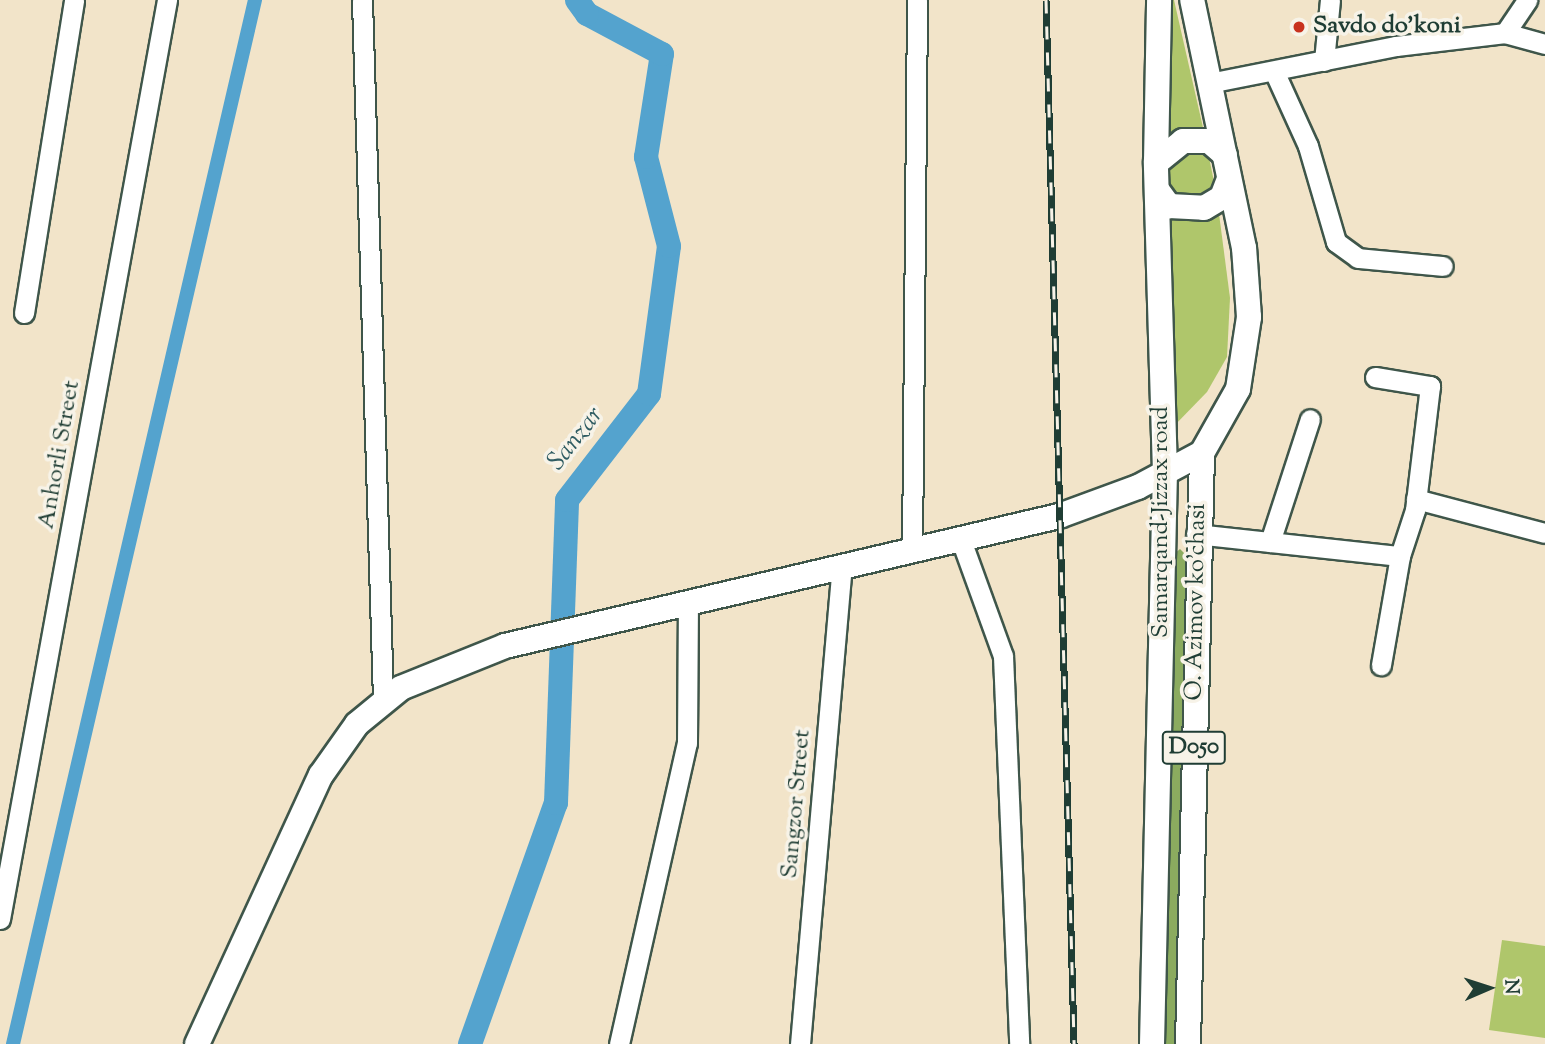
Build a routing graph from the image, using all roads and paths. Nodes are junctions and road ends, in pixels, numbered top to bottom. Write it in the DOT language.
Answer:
graph roads {
  1 [pos="74,0"];
  2 [pos="167,0"];
  3 [pos="362,0"];
  4 [pos="917,0"];
  5 [pos="1159,0"];
  6 [pos="1192,0"];
  7 [pos="1330,0"];
  8 [pos="1527,0"];
  9 [pos="1505,33"];
  10 [pos="1545,44"];
  11 [pos="1324,61"];
  12 [pos="1274,71"];
  13 [pos="1209,83"];
  14 [pos="1224,155"];
  15 [pos="1156,163"];
  16 [pos="1229,179"];
  17 [pos="1158,191"];
  18 [pos="1443,266"];
  19 [pos="24,313"];
  20 [pos="1375,377"];
  21 [pos="1310,419"];
  22 [pos="1202,453"];
  23 [pos="1165,472"];
  24 [pos="1416,499"];
  25 [pos="1545,533"];
  26 [pos="1196,534"];
  27 [pos="961,540"];
  28 [pos="1270,542"];
  29 [pos="912,552"];
  30 [pos="1400,556"];
  31 [pos="842,568"];
  32 [pos="688,604"];
  33 [pos="1381,665"];
  34 [pos="383,699"];
  35 [pos="0,919"];
  36 [pos="197,1044"];
  37 [pos="619,1044"];
  38 [pos="800,1044"];
  39 [pos="1019,1044"];
  40 [pos="1152,1044"];
  41 [pos="1188,1044"];
  1 -- 19 [label="street"];
  2 -- 35 [label="street, Anhorli Street"];
  3 -- 34 [label="street"];
  4 -- 29 [label="street"];
  5 -- 15 [label="main road, Samarqand-Jizzax road / D050"];
  6 -- 13 [label="main road, D050"];
  7 -- 11 [label="street"];
  8 -- 9 [label="street"];
  9 -- 10 [label="street"];
  9 -- 11 [label="street"];
  11 -- 12 [label="street"];
  12 -- 13 [label="street"];
  12 -- 18 [label="street"];
  13 -- 14 [label="main road, D050"];
  14 -- 15 [label="main road"];
  14 -- 16 [label="main road, D050"];
  15 -- 17 [label="main road, Samarqand-Jizzax road / D050"];
  16 -- 17 [label="main road"];
  16 -- 22 [label="main road, D050"];
  17 -- 23 [label="main road, Samarqand-Jizzax road / D050"];
  20 -- 24 [label="street"];
  21 -- 28 [label="street"];
  22 -- 23 [label="main road"];
  22 -- 26 [label="main road, O. Azimov ko'chasi / D050"];
  23 -- 27 [label="main road"];
  23 -- 40 [label="main road, Samarqand-Jizzax road / D050"];
  24 -- 25 [label="street"];
  24 -- 30 [label="street"];
  26 -- 28 [label="street"];
  26 -- 41 [label="main road, O. Azimov ko'chasi / D050"];
  27 -- 29 [label="main road"];
  27 -- 39 [label="street"];
  28 -- 30 [label="street"];
  29 -- 31 [label="main road"];
  30 -- 33 [label="street"];
  31 -- 32 [label="main road"];
  31 -- 38 [label="street, Sangzor Street"];
  32 -- 34 [label="main road"];
  32 -- 37 [label="street"];
  34 -- 36 [label="main road"];
}
